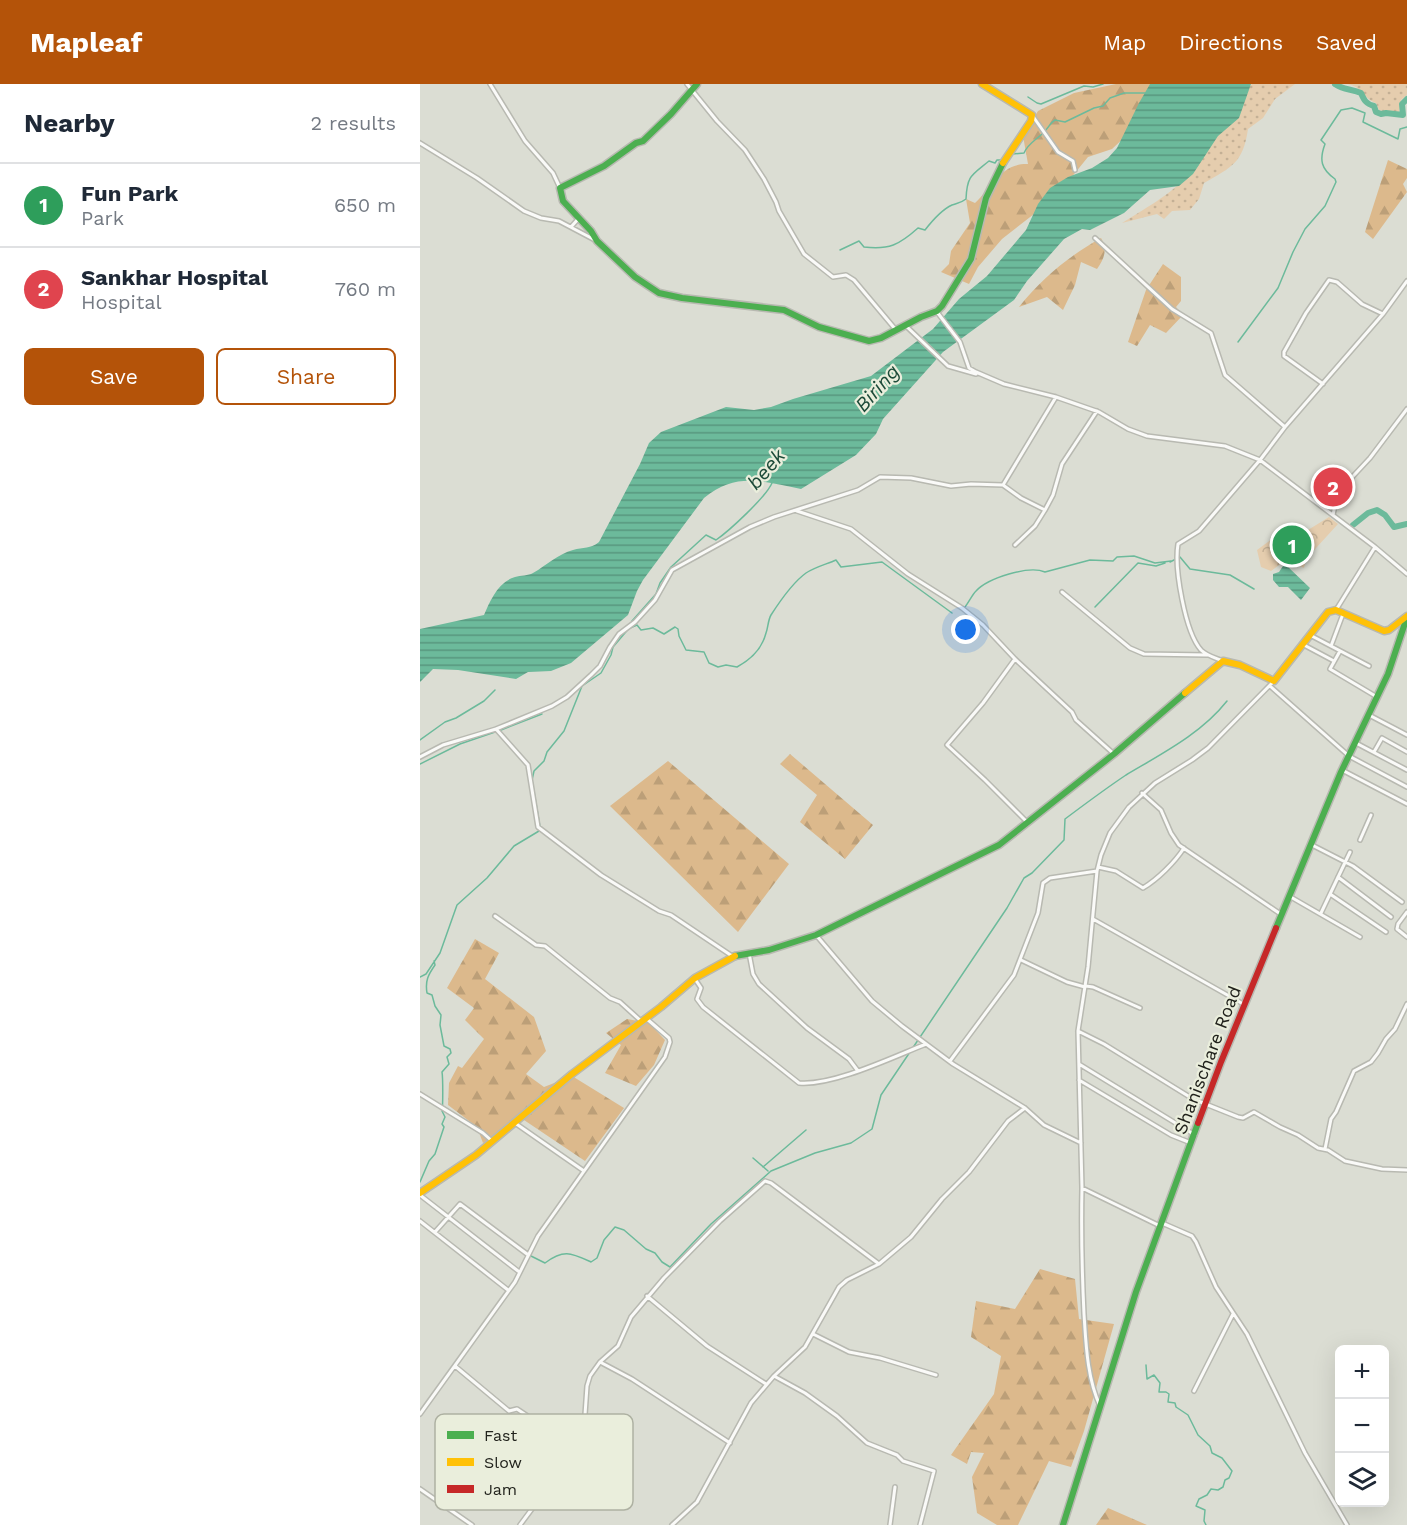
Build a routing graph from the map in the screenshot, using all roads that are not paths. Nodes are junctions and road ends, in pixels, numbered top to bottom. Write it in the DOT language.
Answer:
graph roads {
  1 [pos="490,84"];
  2 [pos="687,84"];
  3 [pos="698,84"];
  4 [pos="982,84"];
  5 [pos="692,90"];
  6 [pos="1032,115"];
  7 [pos="420,143"];
  8 [pos="1076,170"];
  9 [pos="560,188"];
  10 [pos="579,218"];
  11 [pos="571,227"];
  12 [pos="1095,238"];
  13 [pos="597,241"];
  14 [pos="1407,280"];
  15 [pos="938,314"];
  16 [pos="1383,314"];
  17 [pos="905,325"];
  18 [pos="896,330"];
  19 [pos="983,375"];
  20 [pos="1323,384"];
  21 [pos="1056,397"];
  22 [pos="1407,408"];
  23 [pos="1097,411"];
  24 [pos="1285,427"];
  25 [pos="1260,460"];
  26 [pos="1002,485"];
  27 [pos="1045,510"];
  28 [pos="797,511"];
  29 [pos="1333,515"];
  30 [pos="1015,545"];
  31 [pos="1375,547"];
  32 [pos="1407,574"];
  33 [pos="1062,592"];
  34 [pos="1340,612"];
  35 [pos="1407,616"];
  36 [pos="1310,635"];
  37 [pos="1304,645"];
  38 [pos="1331,646"];
  39 [pos="1340,651"];
  40 [pos="1208,655"];
  41 [pos="1015,659"];
  42 [pos="1223,661"];
  43 [pos="1334,662"];
  44 [pos="1369,666"];
  45 [pos="1272,683"];
  46 [pos="1377,697"];
  47 [pos="1369,715"];
  48 [pos="496,729"];
  49 [pos="1407,729"];
  50 [pos="1406,735"];
  51 [pos="1355,742"];
  52 [pos="1374,752"];
  53 [pos="1407,753"];
  54 [pos="1114,754"];
  55 [pos="1349,756"];
  56 [pos="420,757"];
  57 [pos="1342,770"];
  58 [pos="1407,770"];
  59 [pos="1407,787"];
  60 [pos="1142,794"];
  61 [pos="1407,804"];
  62 [pos="1371,815"];
  63 [pos="1028,823"];
  64 [pos="1360,840"];
  65 [pos="1312,845"];
  66 [pos="1184,848"];
  67 [pos="1350,852"];
  68 [pos="1345,862"];
  69 [pos="1097,869"];
  70 [pos="1338,877"];
  71 [pos="1330,894"];
  72 [pos="1289,896"];
  73 [pos="1402,902"];
  74 [pos="1407,912"];
  75 [pos="1321,913"];
  76 [pos="1282,915"];
  77 [pos="495,916"];
  78 [pos="1391,917"];
  79 [pos="1093,920"];
  80 [pos="1386,932"];
  81 [pos="816,935"];
  82 [pos="1360,937"];
  83 [pos="1407,937"];
  84 [pos="749,953"];
  85 [pos="732,956"];
  86 [pos="1021,960"];
  87 [pos="695,978"];
  88 [pos="1086,986"];
  89 [pos="1407,1004"];
  90 [pos="1245,1005"];
  91 [pos="1140,1008"];
  92 [pos="643,1019"];
  93 [pos="1078,1031"];
  94 [pos="926,1044"];
  95 [pos="950,1060"];
  96 [pos="1079,1064"];
  97 [pos="858,1071"];
  98 [pos="1079,1080"];
  99 [pos="420,1094"];
  100 [pos="1205,1105"];
  101 [pos="1025,1108"];
  102 [pos="514,1123"];
  103 [pos="1195,1135"];
  104 [pos="492,1141"];
  105 [pos="1081,1143"];
  106 [pos="1191,1143"];
  107 [pos="1325,1149"];
  108 [pos="1407,1170"];
  109 [pos="584,1171"];
  110 [pos="1082,1188"];
  111 [pos="421,1191"];
  112 [pos="449,1217"];
  113 [pos="420,1221"];
  114 [pos="1161,1224"];
  115 [pos="435,1232"];
  116 [pos="527,1254"];
  117 [pos="879,1264"];
  118 [pos="519,1271"];
  119 [pos="508,1291"];
  120 [pos="647,1296"];
  121 [pos="1233,1314"];
  122 [pos="813,1334"];
  123 [pos="600,1362"];
  124 [pos="454,1366"];
  125 [pos="936,1375"];
  126 [pos="774,1376"];
  127 [pos="766,1384"];
  128 [pos="1194,1391"];
  129 [pos="1100,1406"];
  130 [pos="420,1414"];
  131 [pos="524,1414"];
  132 [pos="585,1414"];
  133 [pos="730,1443"];
  134 [pos="896,1487"];
  135 [pos="420,1489"];
  136 [pos="435,1499"];
  137 [pos="450,1510"];
  138 [pos="531,1510"];
  139 [pos="472,1525"];
  140 [pos="520,1525"];
  141 [pos="672,1525"];
  142 [pos="890,1525"];
  143 [pos="920,1525"];
  144 [pos="1063,1525"];
  145 [pos="1347,1525"];
  1 -- 9 [label="street"];
  2 -- 5 [label="street"];
  3 -- 5 [label="street"];
  4 -- 6 [label="street"];
  5 -- 9 [label="street"];
  5 -- 18 [label="street"];
  6 -- 8 [label="street"];
  6 -- 15 [label="street"];
  7 -- 11 [label="street"];
  9 -- 10 [label="street"];
  10 -- 11 [label="street"];
  10 -- 13 [label="street"];
  11 -- 13 [label="street"];
  12 -- 24 [label="street"];
  13 -- 18 [label="street"];
  14 -- 16 [label="street"];
  15 -- 17 [label="street"];
  15 -- 19 [label="street"];
  16 -- 20 [label="street"];
  16 -- 20 [label="street"];
  17 -- 18 [label="street"];
  17 -- 19 [label="street"];
  19 -- 21 [label="street"];
  20 -- 24 [label="street"];
  21 -- 23 [label="street"];
  21 -- 26 [label="street"];
  22 -- 29 [label="street"];
  23 -- 25 [label="street"];
  23 -- 27 [label="street"];
  24 -- 25 [label="street"];
  25 -- 29 [label="street"];
  25 -- 40 [label="street"];
  26 -- 27 [label="street"];
  26 -- 28 [label="street"];
  27 -- 30 [label="street"];
  28 -- 41 [label="street"];
  28 -- 48 [label="street"];
  29 -- 31 [label="street"];
  31 -- 32 [label="street"];
  31 -- 34 [label="street"];
  33 -- 40 [label="street"];
  34 -- 35 [label="street"];
  34 -- 36 [label="street"];
  34 -- 38 [label="street"];
  35 -- 46 [label="street, Shanischare Road"];
  36 -- 37 [label="street"];
  36 -- 38 [label="street"];
  37 -- 43 [label="street"];
  37 -- 45 [label="street"];
  38 -- 39 [label="street"];
  39 -- 43 [label="street"];
  39 -- 44 [label="street"];
  40 -- 42 [label="street"];
  41 -- 54 [label="street"];
  41 -- 63 [label="street"];
  42 -- 45 [label="street"];
  42 -- 54 [label="street"];
  43 -- 46 [label="street"];
  45 -- 55 [label="street"];
  45 -- 60 [label="street"];
  46 -- 47 [label="street, Shanischare Road"];
  47 -- 50 [label="street"];
  47 -- 51 [label="street, Shanischare Road"];
  48 -- 56 [label="street"];
  48 -- 85 [label="street"];
  49 -- 50 [label="street"];
  51 -- 52 [label="street"];
  51 -- 55 [label="street, Shanischare Road"];
  52 -- 53 [label="street"];
  52 -- 58 [label="street"];
  54 -- 63 [label="street"];
  55 -- 57 [label="street, Shanischare Road"];
  55 -- 59 [label="street"];
  57 -- 61 [label="street"];
  57 -- 65 [label="street, Shanischare Road"];
  60 -- 66 [label="street"];
  60 -- 69 [label="street"];
  62 -- 64 [label="street"];
  63 -- 81 [label="street"];
  65 -- 68 [label="street"];
  65 -- 72 [label="street, Shanischare Road"];
  66 -- 69 [label="street"];
  66 -- 76 [label="street"];
  67 -- 68 [label="street"];
  68 -- 70 [label="street"];
  68 -- 73 [label="street"];
  69 -- 79 [label="street"];
  69 -- 86 [label="street"];
  70 -- 71 [label="street"];
  70 -- 78 [label="street"];
  71 -- 75 [label="street"];
  71 -- 80 [label="street"];
  72 -- 75 [label="street"];
  72 -- 76 [label="street, Shanischare Road"];
  74 -- 83 [label="street"];
  75 -- 82 [label="street"];
  76 -- 90 [label="street, Shanischare Road"];
  77 -- 92 [label="street"];
  79 -- 88 [label="street"];
  79 -- 90 [label="street"];
  81 -- 84 [label="street"];
  81 -- 94 [label="street"];
  84 -- 85 [label="street"];
  84 -- 97 [label="street"];
  85 -- 87 [label="street"];
  86 -- 88 [label="street"];
  86 -- 95 [label="street"];
  87 -- 92 [label="street"];
  87 -- 97 [label="street"];
  88 -- 91 [label="street"];
  88 -- 93 [label="street"];
  89 -- 107 [label="street"];
  90 -- 100 [label="street, Shanischare Road"];
  92 -- 102 [label="street"];
  92 -- 109 [label="street"];
  93 -- 96 [label="street"];
  93 -- 100 [label="street"];
  94 -- 95 [label="street"];
  94 -- 97 [label="street"];
  95 -- 101 [label="street"];
  96 -- 98 [label="street"];
  96 -- 103 [label="street"];
  98 -- 105 [label="street"];
  98 -- 106 [label="street"];
  99 -- 104 [label="street"];
  100 -- 103 [label="street, Shanischare Road"];
  100 -- 107 [label="street"];
  101 -- 105 [label="street"];
  101 -- 117 [label="street"];
  102 -- 104 [label="street"];
  102 -- 109 [label="street"];
  103 -- 106 [label="street, Shanischare Road"];
  104 -- 111 [label="street"];
  105 -- 110 [label="street"];
  106 -- 114 [label="street, Shanischare Road"];
  107 -- 108 [label="street"];
  109 -- 116 [label="street"];
  110 -- 114 [label="street"];
  110 -- 129 [label="street"];
  111 -- 112 [label="street"];
  112 -- 115 [label="street"];
  112 -- 116 [label="street"];
  112 -- 118 [label="street"];
  113 -- 115 [label="street"];
  114 -- 121 [label="street"];
  114 -- 129 [label="street, Shanischare Road"];
  115 -- 119 [label="street"];
  116 -- 118 [label="street"];
  117 -- 120 [label="street"];
  117 -- 122 [label="street"];
  118 -- 119 [label="street"];
  119 -- 124 [label="street"];
  120 -- 123 [label="street"];
  120 -- 127 [label="street"];
  121 -- 128 [label="street"];
  121 -- 145 [label="street"];
  122 -- 125 [label="street"];
  122 -- 126 [label="street"];
  123 -- 132 [label="street"];
  123 -- 133 [label="street"];
  124 -- 130 [label="street"];
  124 -- 131 [label="street"];
  126 -- 127 [label="street"];
  126 -- 143 [label="street"];
  127 -- 133 [label="street"];
  129 -- 144 [label="street, Shanischare Road"];
  133 -- 141 [label="street"];
  134 -- 142 [label="street"];
  135 -- 136 [label="street"];
  137 -- 139 [label="street"];
  138 -- 140 [label="street"];
}
